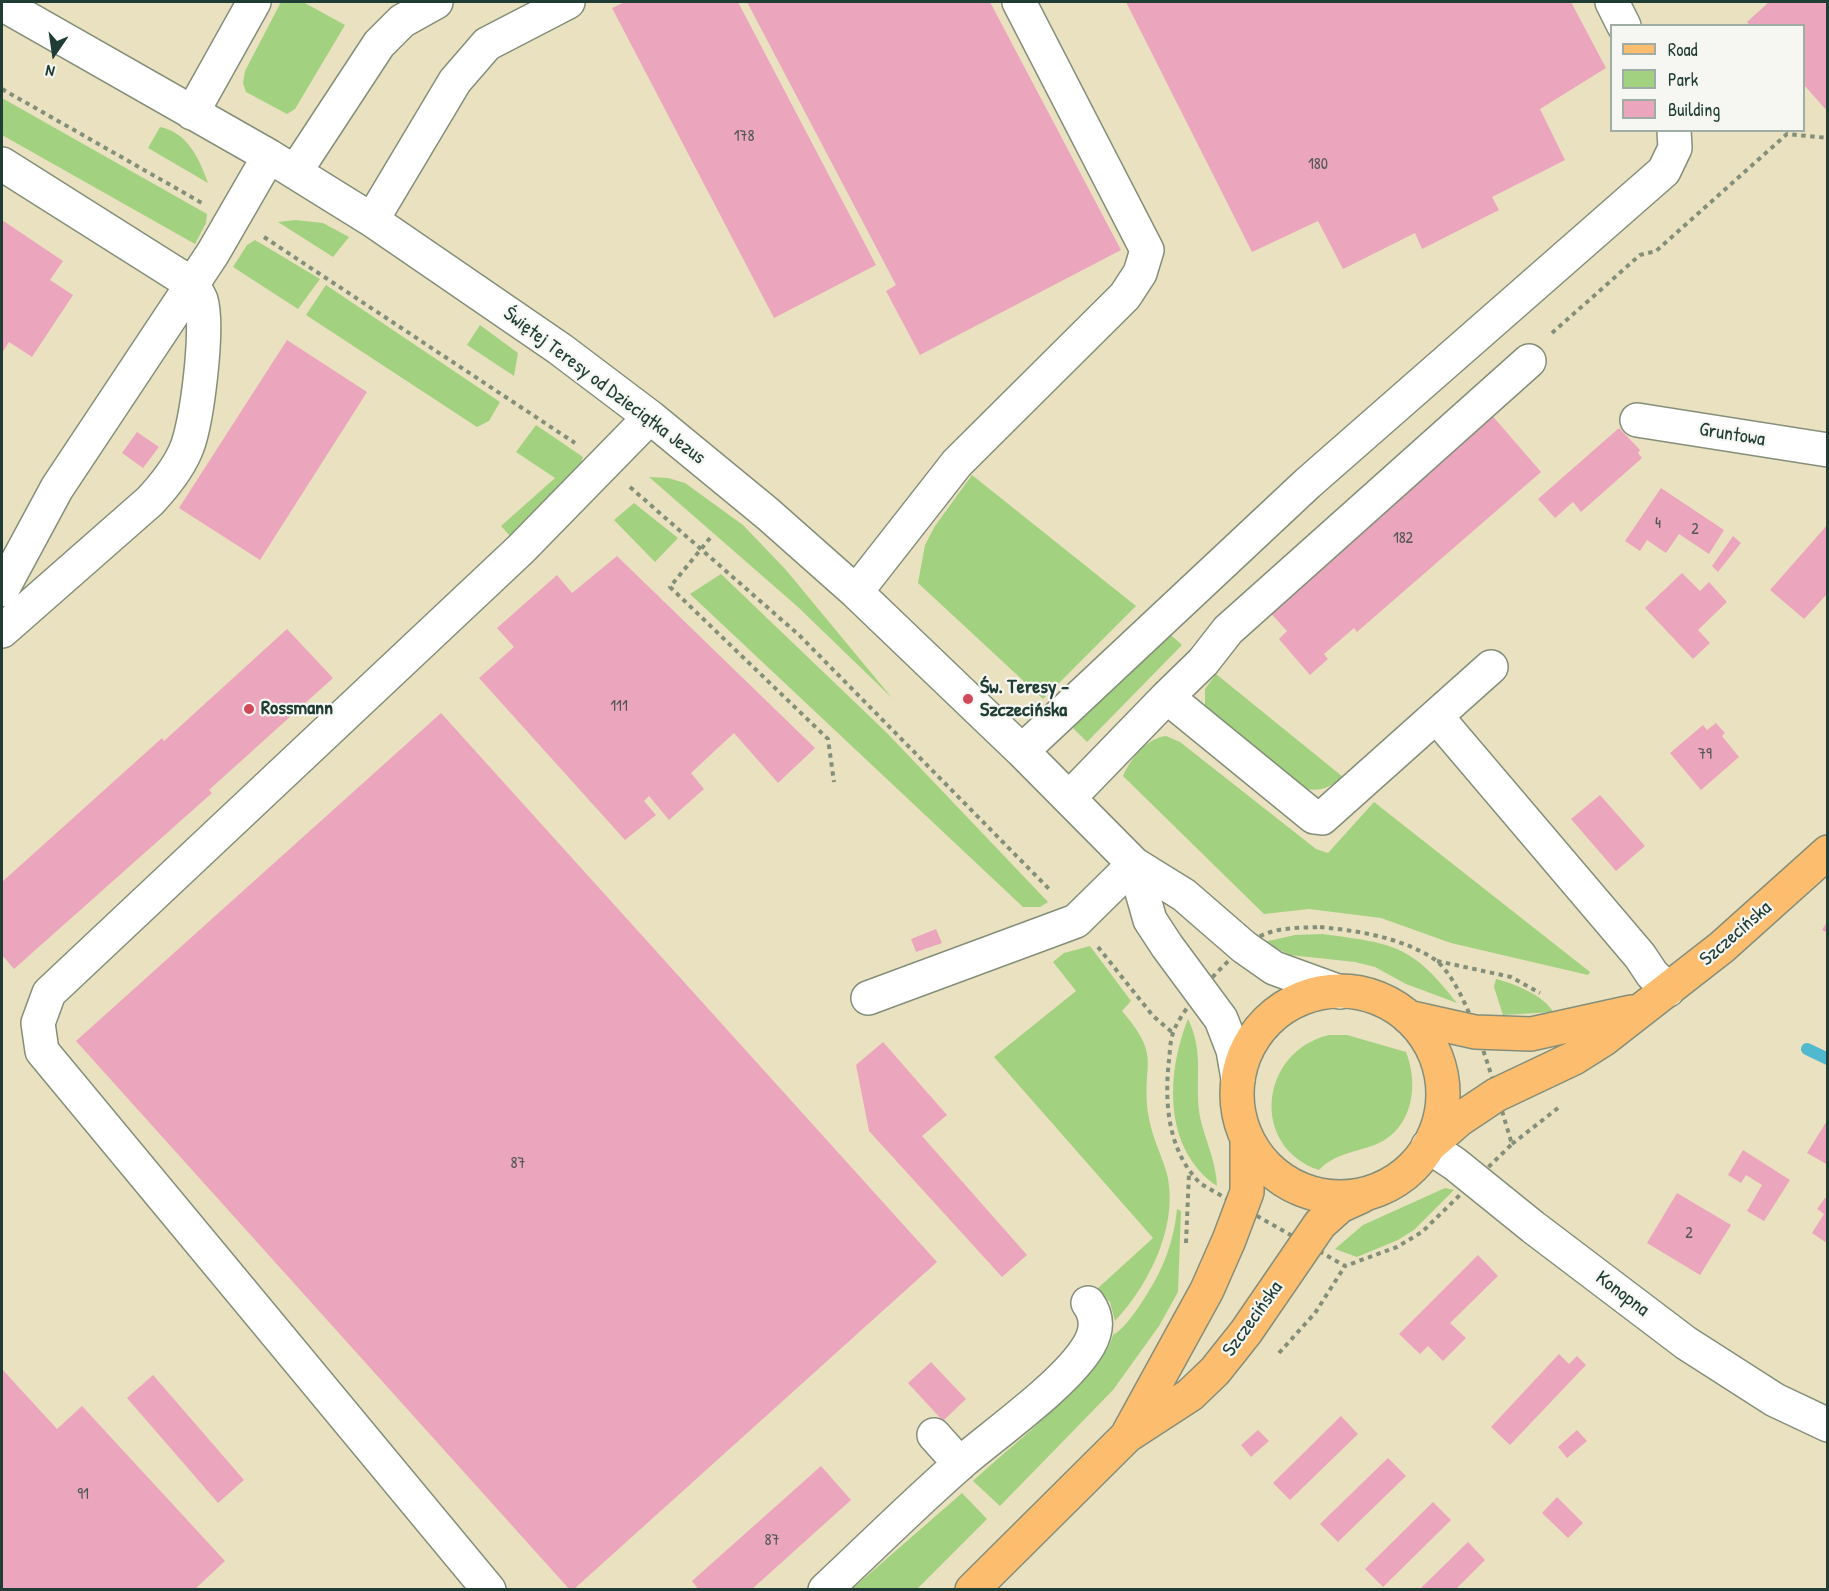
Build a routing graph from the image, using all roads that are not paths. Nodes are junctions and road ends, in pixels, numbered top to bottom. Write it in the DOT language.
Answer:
graph roads {
  1 [pos="254,2"];
  2 [pos="436,2"];
  3 [pos="568,2"];
  4 [pos="1019,2"];
  5 [pos="1612,2"];
  6 [pos="2,4"];
  7 [pos="1623,24"];
  8 [pos="192,113"];
  9 [pos="1674,132"];
  10 [pos="2,164"];
  11 [pos="282,164"];
  12 [pos="372,220"];
  13 [pos="192,284"];
  14 [pos="1529,361"];
  15 [pos="650,417"];
  16 [pos="1637,420"];
  17 [pos="1827,450"];
  18 [pos="2,590"];
  19 [pos="856,592"];
  20 [pos="2,631"];
  21 [pos="1491,667"];
  22 [pos="1167,697"];
  23 [pos="1436,716"];
  24 [pos="1022,751"];
  25 [pos="1070,797"];
  26 [pos="1827,852"];
  27 [pos="1134,864"];
  28 [pos="1668,990"];
  29 [pos="1340,992"];
  30 [pos="868,998"];
  31 [pos="1639,1011"];
  32 [pos="1408,1017"];
  33 [pos="1238,1078"];
  34 [pos="1247,1139"];
  35 [pos="1428,1146"];
  36 [pos="1369,1193"];
  37 [pos="1088,1303"];
  38 [pos="1827,1425"];
  39 [pos="934,1435"];
  40 [pos="1127,1436"];
  41 [pos="960,1464"];
  42 [pos="489,1590"];
  43 [pos="825,1590"];
  44 [pos="972,1590"];
  1 -- 8 [label="street"];
  2 -- 11 [label="street"];
  3 -- 12 [label="street"];
  4 -- 19 [label="street"];
  5 -- 7 [label="street"];
  6 -- 8 [label="street, Świętej Teresy od Dzieciątka Jezus"];
  8 -- 11 [label="street, Świętej Teresy od Dzieciątka Jezus"];
  9 -- 24 [label="street"];
  10 -- 13 [label="street"];
  11 -- 12 [label="street, Świętej Teresy od Dzieciątka Jezus"];
  11 -- 13 [label="street"];
  12 -- 15 [label="street, Świętej Teresy od Dzieciątka Jezus"];
  13 -- 18 [label="street"];
  13 -- 20 [label="street"];
  14 -- 22 [label="street"];
  15 -- 19 [label="street, Świętej Teresy od Dzieciątka Jezus"];
  15 -- 42 [label="street"];
  16 -- 17 [label="street, Gruntowa"];
  19 -- 24 [label="street, Świętej Teresy od Dzieciątka Jezus"];
  21 -- 23 [label="street"];
  22 -- 23 [label="street"];
  22 -- 25 [label="street"];
  23 -- 28 [label="street"];
  24 -- 25 [label="street, Świętej Teresy od Dzieciątka Jezus"];
  25 -- 27 [label="street, Świętej Teresy od Dzieciątka Jezus"];
  26 -- 28 [label="main road, Szczecińska"];
  27 -- 29 [label="street, Świętej Teresy od Dzieciątka Jezus"];
  27 -- 30 [label="street"];
  27 -- 33 [label="street, Świętej Teresy od Dzieciątka Jezus"];
  28 -- 31 [label="main road, Szczecińska"];
  29 -- 32 [label="main road"];
  29 -- 33 [label="main road"];
  31 -- 32 [label="main road, Szczecińska"];
  31 -- 35 [label="main road, Szczecińska"];
  32 -- 35 [label="main road"];
  33 -- 34 [label="main road"];
  34 -- 36 [label="main road"];
  34 -- 40 [label="main road, Szczecińska"];
  35 -- 36 [label="main road"];
  35 -- 38 [label="street, Konopna"];
  36 -- 40 [label="main road, Szczecińska"];
  37 -- 41 [label="street"];
  39 -- 41 [label="street"];
  40 -- 44 [label="main road, Szczecińska"];
  41 -- 43 [label="street"];
}
